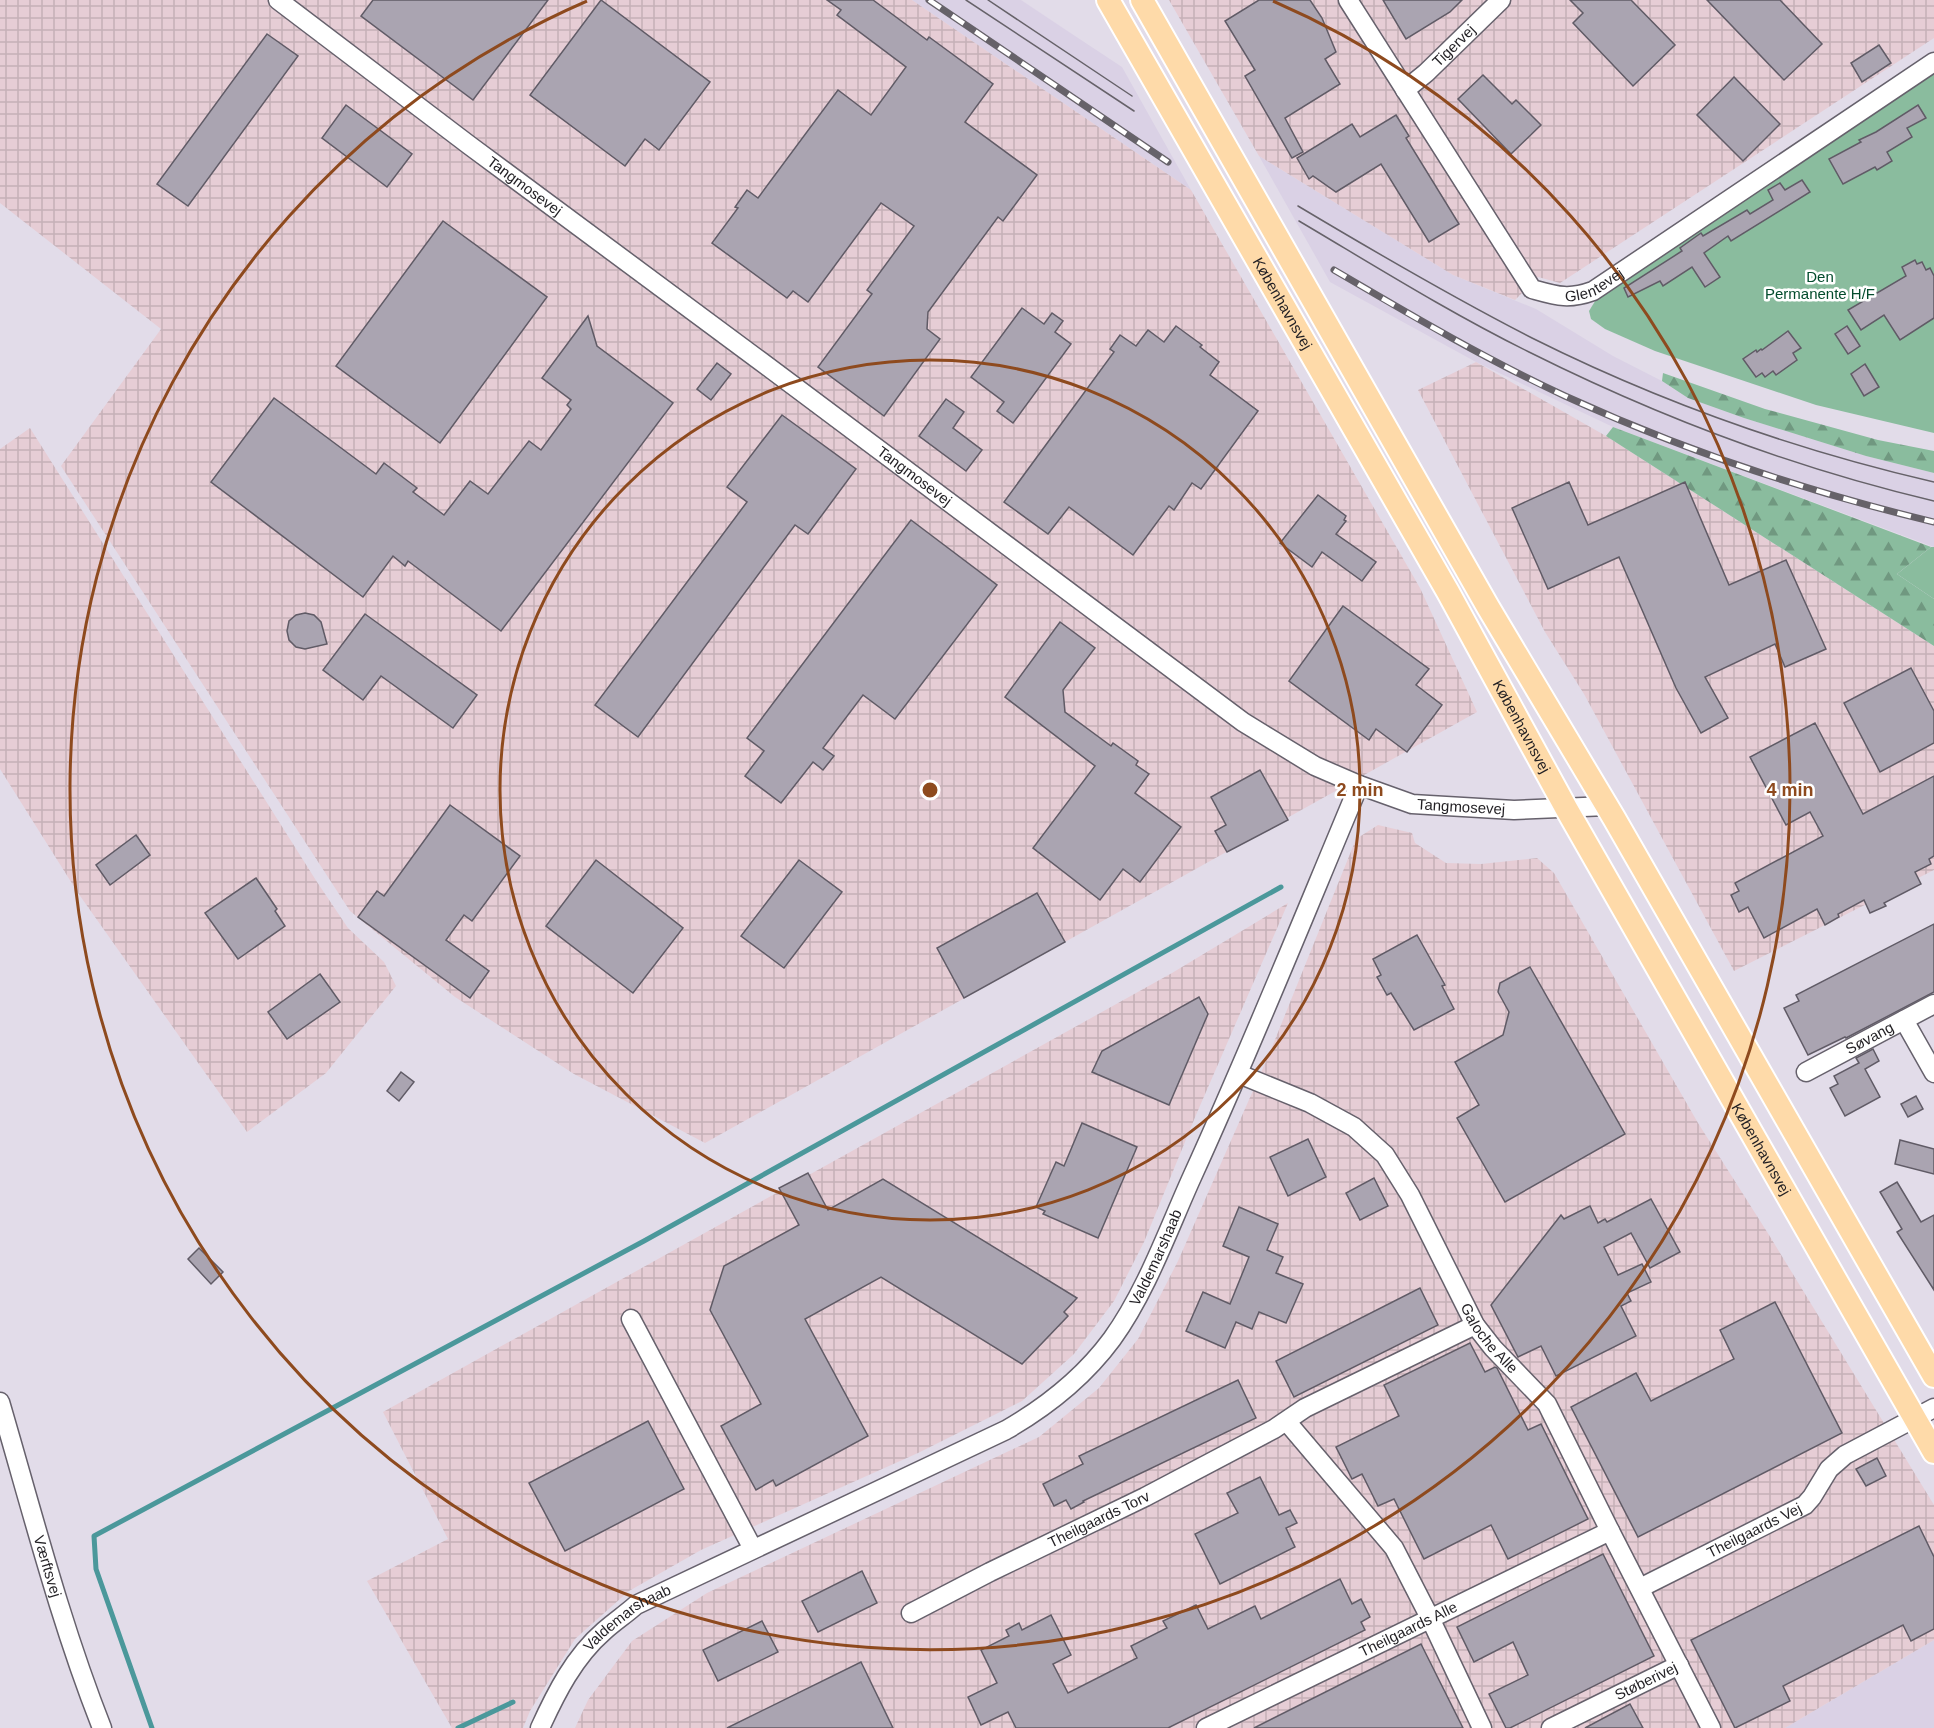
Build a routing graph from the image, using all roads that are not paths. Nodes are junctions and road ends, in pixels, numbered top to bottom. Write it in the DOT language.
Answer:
graph roads {
  1 [pos="278,0"];
  2 [pos="1108,0"];
  3 [pos="1142,0"];
  4 [pos="1348,0"];
  5 [pos="1501,0"];
  6 [pos="1934,62"];
  7 [pos="1405,90"];
  8 [pos="1359,785"];
  9 [pos="1607,806"];
  10 [pos="1566,808"];
  11 [pos="1934,1004"];
  12 [pos="1904,1020"];
  13 [pos="1806,1072"];
  14 [pos="1934,1073"];
  15 [pos="1239,1074"];
  16 [pos="631,1319"];
  17 [pos="1475,1325"];
  18 [pos="1934,1376"];
  19 [pos="0,1402"];
  20 [pos="1924,1413"];
  21 [pos="1287,1422"];
  22 [pos="1934,1452"];
  23 [pos="1610,1531"];
  24 [pos="753,1549"];
  25 [pos="1640,1588"];
  26 [pos="911,1613"];
  27 [pos="1430,1618"];
  28 [pos="1679,1665"];
  29 [pos="102,1728"];
  30 [pos="540,1728"];
  31 [pos="1206,1728"];
  32 [pos="1482,1728"];
  33 [pos="1551,1728"];
  34 [pos="1711,1728"];
  1 -- 8 [label="street, Tangmosevej"];
  2 -- 10 [label="main road, Københavnsvej"];
  3 -- 9 [label="main road, Københavnsvej"];
  4 -- 7 [label="street, Glentevej"];
  5 -- 7 [label="street, Tigervej"];
  6 -- 7 [label="street, Glentevej"];
  8 -- 10 [label="street, Tangmosevej"];
  8 -- 15 [label="street, Valdemarshaab"];
  9 -- 10 [label="street, Tangmosevej"];
  9 -- 18 [label="main road, Københavnsvej"];
  10 -- 20 [label="main road, Københavnsvej"];
  11 -- 12 [label="street, Søvang"];
  12 -- 13 [label="street, Søvang"];
  12 -- 14 [label="street"];
  15 -- 17 [label="street, Galoche Alle"];
  15 -- 24 [label="street, Valdemarshaab"];
  16 -- 24 [label="street"];
  17 -- 21 [label="street, Theilgaards Torv"];
  17 -- 23 [label="street, Galoche Alle"];
  19 -- 29 [label="street, Værftsvej"];
  20 -- 22 [label="main road, Københavnsvej"];
  20 -- 25 [label="street, Theilgaards Vej"];
  21 -- 26 [label="street, Theilgaards Torv"];
  21 -- 27 [label="street"];
  23 -- 25 [label="street, Galoche Alle"];
  23 -- 27 [label="street, Theilgaards Alle"];
  24 -- 30 [label="street, Valdemarshaab"];
  25 -- 28 [label="street, Galoche Alle"];
  27 -- 31 [label="street, Theilgaards Alle"];
  27 -- 32 [label="street"];
  28 -- 33 [label="street, Støberivej"];
  28 -- 34 [label="street, Støberivej"];
}
